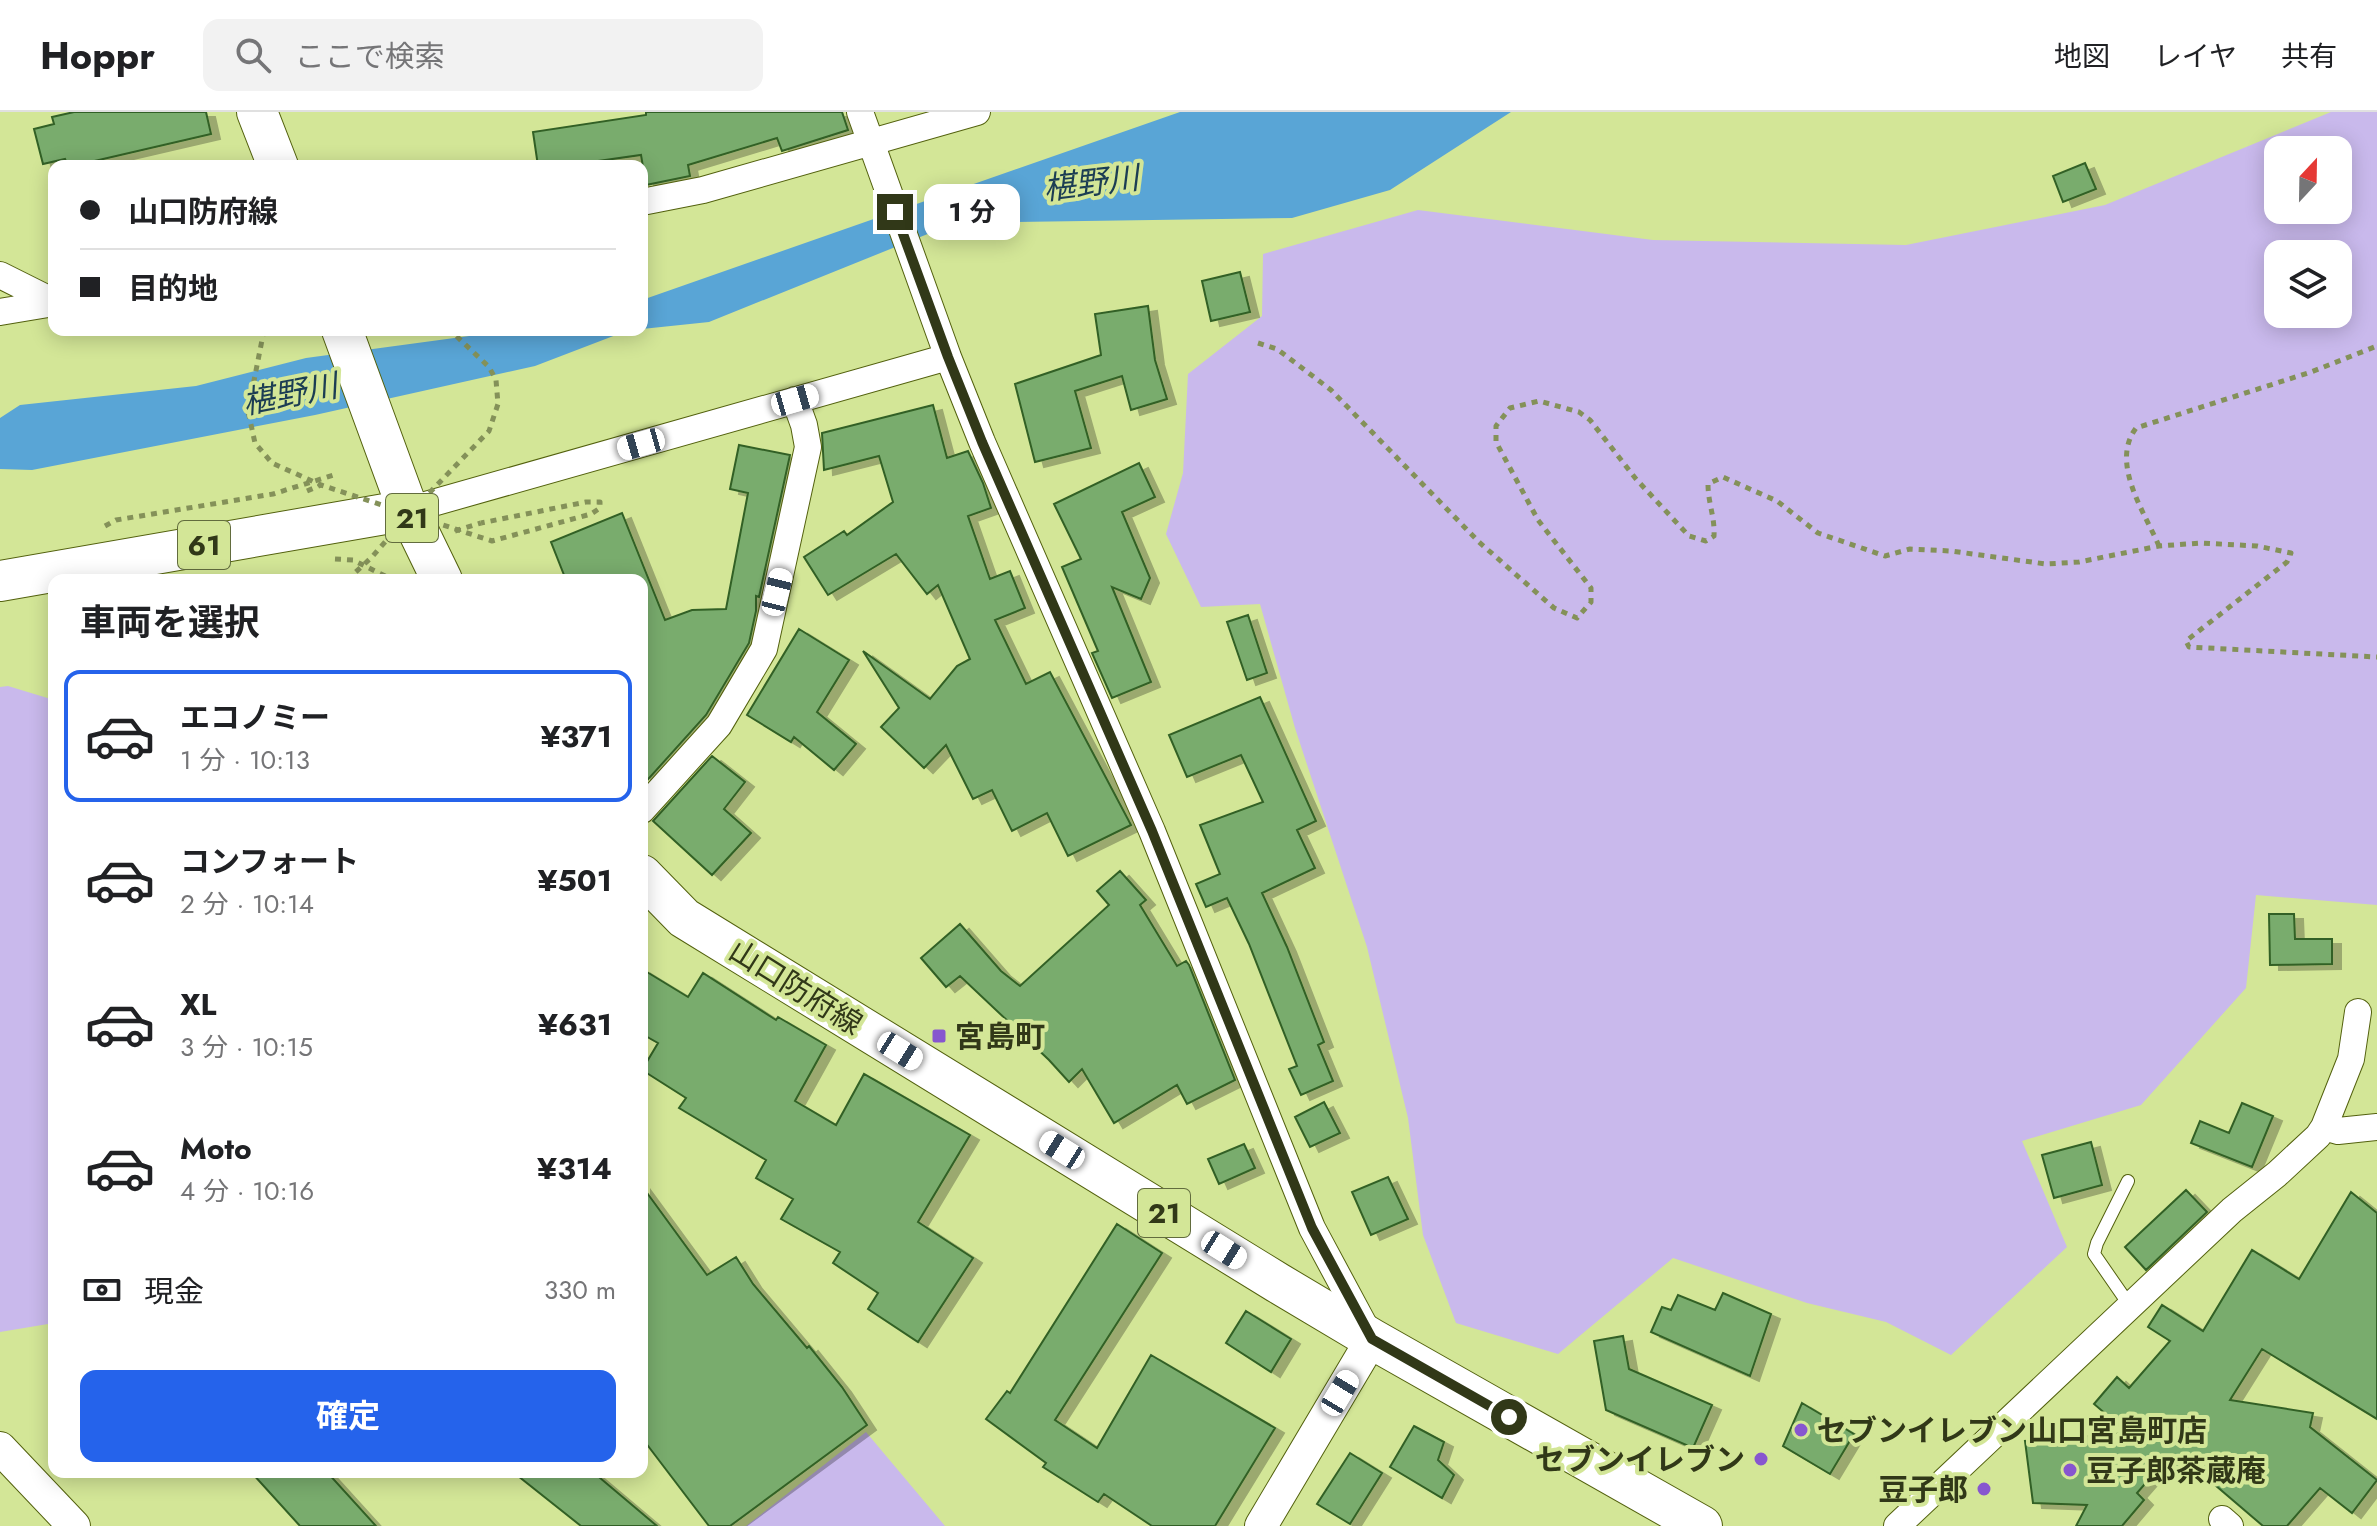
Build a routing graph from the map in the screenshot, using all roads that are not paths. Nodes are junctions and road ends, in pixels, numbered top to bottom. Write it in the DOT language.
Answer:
graph roads {
  1 [pos="257,112"];
  2 [pos="860,112"];
  3 [pos="977,112"];
  4 [pos="873,152"];
  5 [pos="276,160"];
  6 [pos="648,201"];
  7 [pos="0,275"];
  8 [pos="48,299"];
  9 [pos="48,303"];
  10 [pos="0,312"];
  11 [pos="344,336"];
  12 [pos="945,350"];
  13 [pos="795,400"];
  14 [pos="409,511"];
  15 [pos="439,574"];
  16 [pos="0,581"];
  17 [pos="648,803"];
  18 [pos="648,881"];
  19 [pos="2358,1012"];
  20 [pos="2324,1127"];
  21 [pos="2377,1127"];
  22 [pos="2128,1181"];
  23 [pos="2130,1306"];
  24 [pos="1372,1339"];
  25 [pos="0,1448"];
  26 [pos="74,1526"];
  27 [pos="1261,1526"];
  28 [pos="1702,1526"];
  29 [pos="1897,1526"];
  1 -- 5 [label="main road"];
  2 -- 4 [label="street"];
  3 -- 4 [label="street"];
  4 -- 6 [label="street"];
  4 -- 12 [label="street"];
  7 -- 8 [label="street"];
  9 -- 10 [label="street"];
  11 -- 14 [label="main road, 21"];
  12 -- 13 [label="street"];
  12 -- 24 [label="street"];
  13 -- 14 [label="street"];
  13 -- 17 [label="street"];
  14 -- 15 [label="main road, 21"];
  14 -- 16 [label="main road, 61"];
  18 -- 24 [label="main road, 山口防府線 / 21"];
  19 -- 20 [label="street"];
  20 -- 21 [label="street"];
  20 -- 23 [label="street"];
  22 -- 23 [label="lane"];
  23 -- 29 [label="street"];
  24 -- 27 [label="street"];
  24 -- 28 [label="main road, 山口防府線 / 21"];
  25 -- 26 [label="street"];
}
